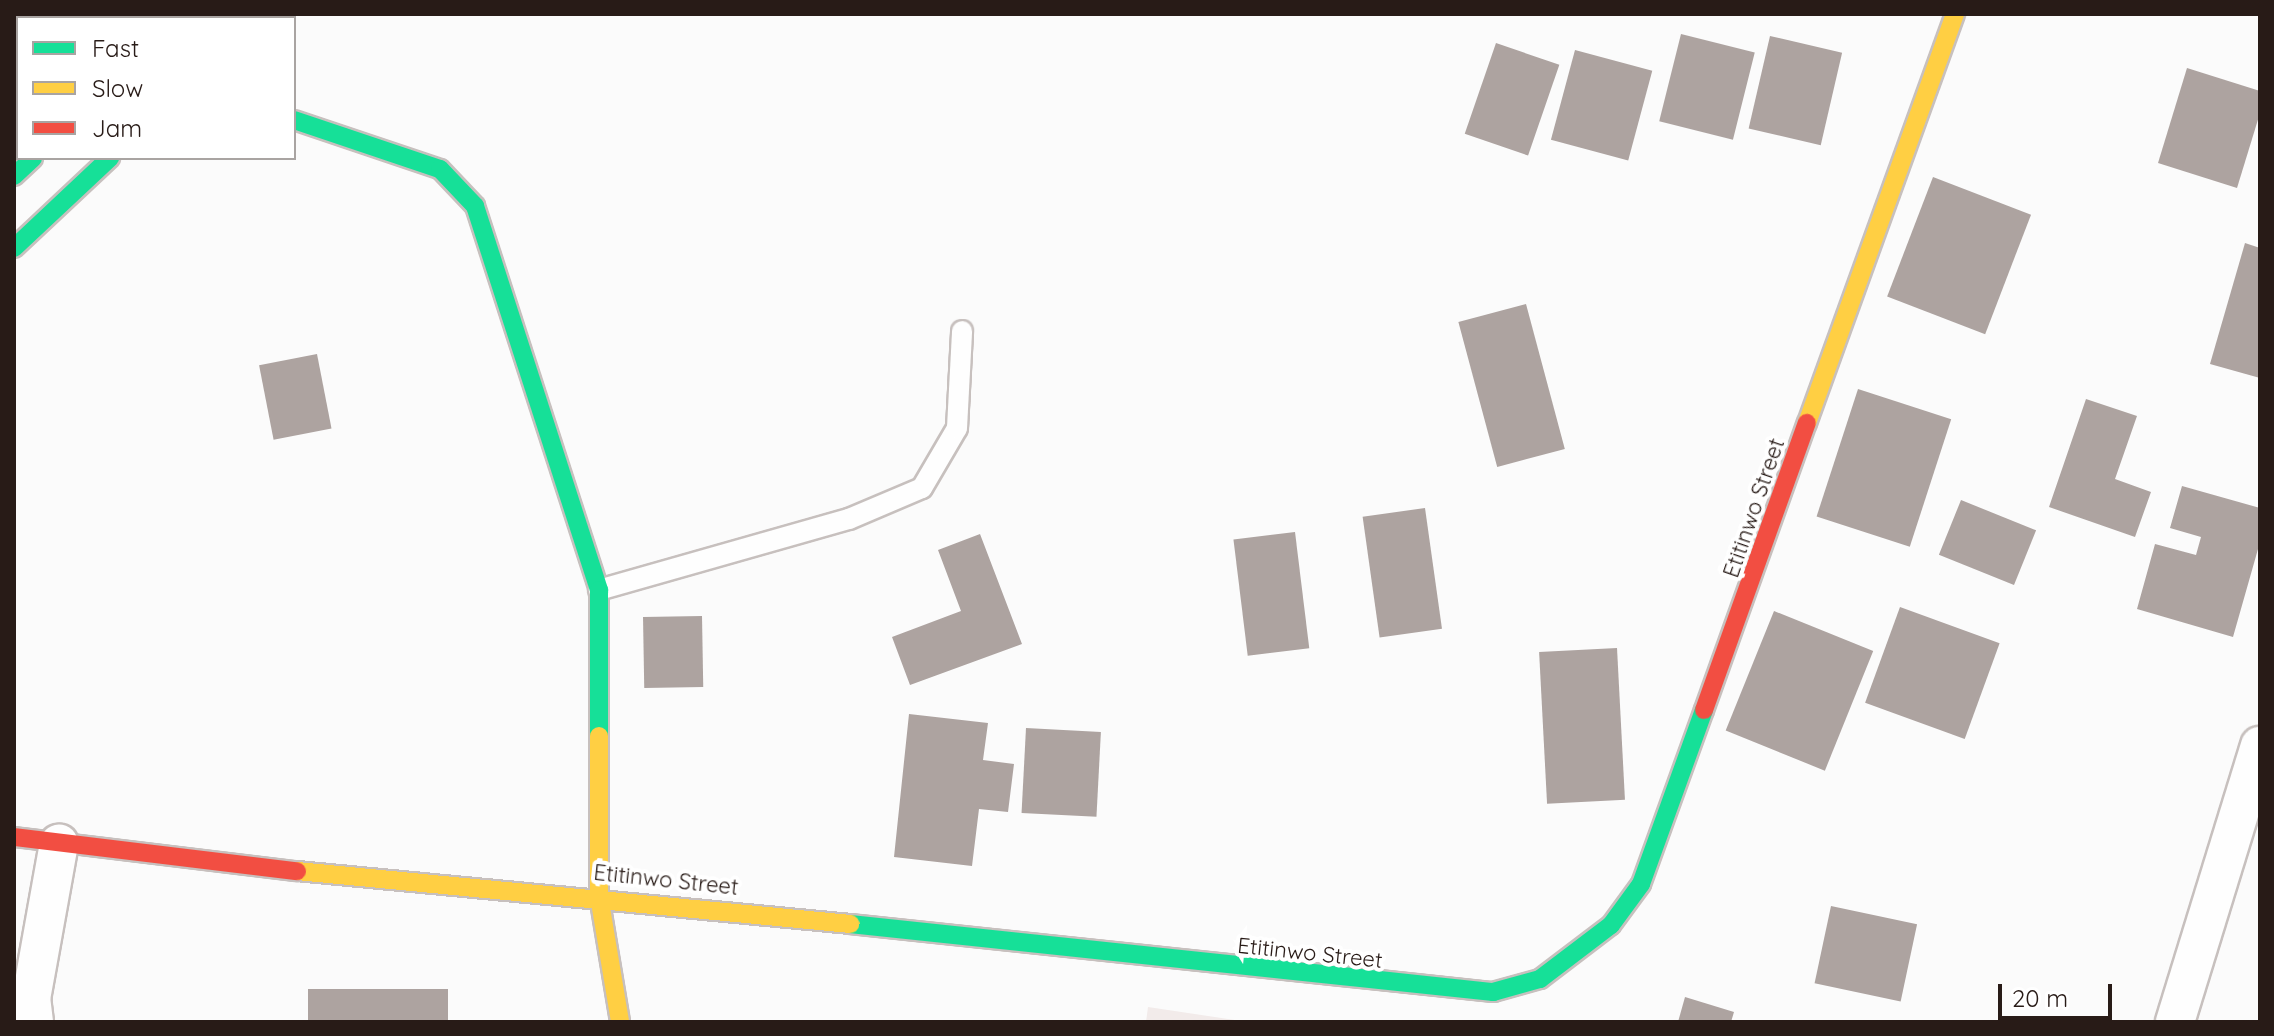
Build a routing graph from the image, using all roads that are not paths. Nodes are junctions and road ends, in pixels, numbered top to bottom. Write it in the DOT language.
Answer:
graph roads {
  1 [pos="1955,14"];
  2 [pos="296,121"];
  3 [pos="31,160"];
  4 [pos="108,160"];
  5 [pos="14,176"];
  6 [pos="14,248"];
  7 [pos="962,331"];
  8 [pos="599,590"];
  9 [pos="2260,746"];
  10 [pos="14,837"];
  11 [pos="59,844"];
  12 [pos="599,896"];
  13 [pos="34,1022"];
  14 [pos="620,1022"];
  15 [pos="2175,1022"];
  1 -- 12 [label="street, Etitinwo Street"];
  2 -- 8 [label="street"];
  3 -- 5 [label="street"];
  4 -- 6 [label="street"];
  7 -- 8 [label="lane"];
  8 -- 12 [label="street"];
  9 -- 15 [label="street"];
  10 -- 11 [label="street, Etitinwo Street"];
  11 -- 12 [label="street, Etitinwo Street"];
  11 -- 13 [label="street"];
  12 -- 14 [label="street"];
}
